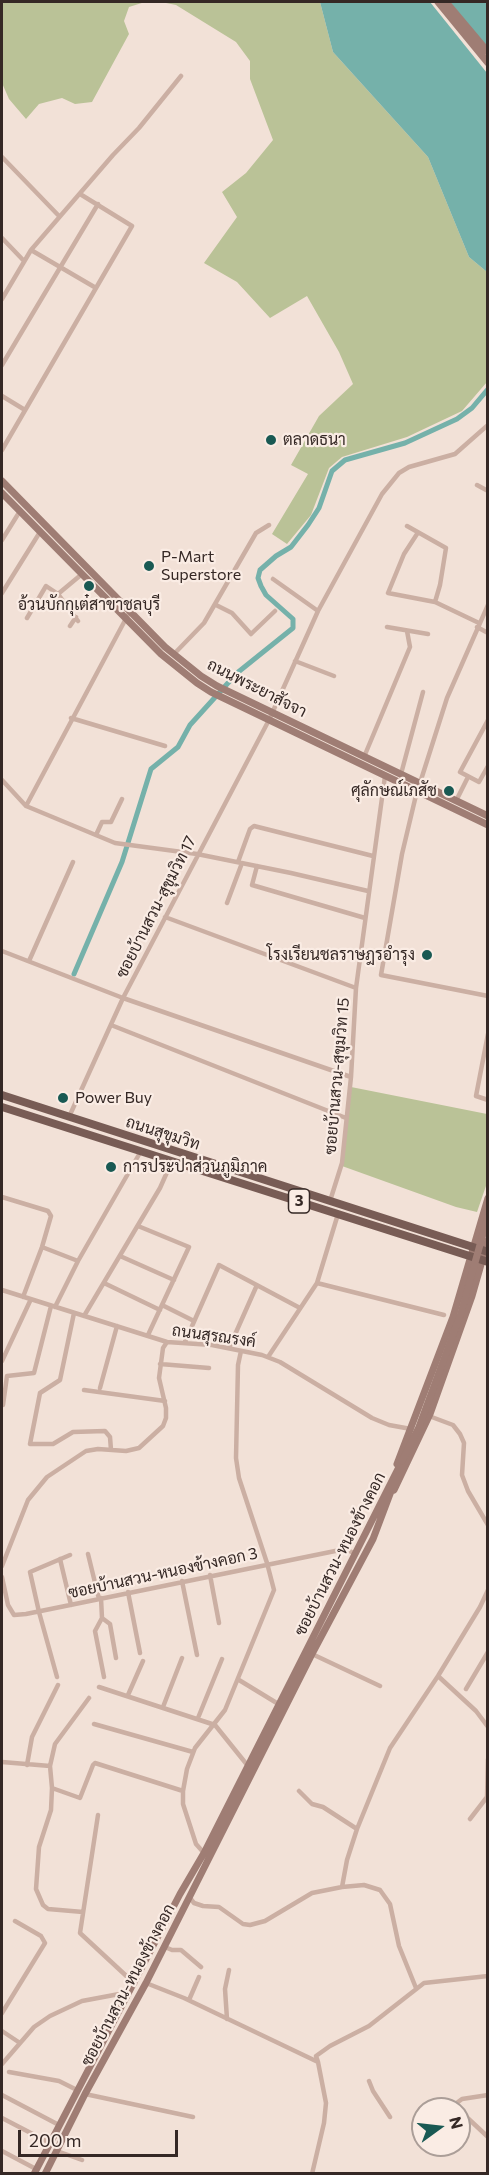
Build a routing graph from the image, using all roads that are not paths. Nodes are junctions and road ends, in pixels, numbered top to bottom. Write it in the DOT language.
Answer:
graph roads {
  1 [pos="438,2"];
  2 [pos="446,2"];
  3 [pos="488,52"];
  4 [pos="488,63"];
  5 [pos="181,76"];
  6 [pos="2,157"];
  7 [pos="80,194"];
  8 [pos="98,204"];
  9 [pos="59,216"];
  10 [pos="2,238"];
  11 [pos="31,250"];
  12 [pos="24,261"];
  13 [pos="61,266"];
  14 [pos="96,288"];
  15 [pos="2,299"];
  16 [pos="2,364"];
  17 [pos="2,396"];
  18 [pos="25,410"];
  19 [pos="488,425"];
  20 [pos="2,450"];
  21 [pos="2,481"];
  22 [pos="477,485"];
  23 [pos="488,491"];
  24 [pos="2,493"];
  25 [pos="20,511"];
  26 [pos="269,525"];
  27 [pos="407,526"];
  28 [pos="40,532"];
  29 [pos="417,534"];
  30 [pos="2,540"];
  31 [pos="82,574"];
  32 [pos="273,579"];
  33 [pos="2,593"];
  34 [pos="58,594"];
  35 [pos="435,602"];
  36 [pos="216,605"];
  37 [pos="488,605"];
  38 [pos="275,611"];
  39 [pos="318,611"];
  40 [pos="128,615"];
  41 [pos="27,618"];
  42 [pos="478,625"];
  43 [pos="70,626"];
  44 [pos="387,627"];
  45 [pos="407,631"];
  46 [pos="488,633"];
  47 [pos="428,634"];
  48 [pos="174,654"];
  49 [pos="295,661"];
  50 [pos="334,676"];
  51 [pos="423,692"];
  52 [pos="272,712"];
  53 [pos="71,718"];
  54 [pos="269,720"];
  55 [pos="488,720"];
  56 [pos="165,746"];
  57 [pos="365,756"];
  58 [pos="361,764"];
  59 [pos="488,766"];
  60 [pos="401,774"];
  61 [pos="385,776"];
  62 [pos="468,777"];
  63 [pos="2,780"];
  64 [pos="420,783"];
  65 [pos="417,791"];
  66 [pos="122,799"];
  67 [pos="456,801"];
  68 [pos="26,806"];
  69 [pos="488,816"];
  70 [pos="488,825"];
  71 [pos="96,836"];
  72 [pos="197,854"];
  73 [pos="373,856"];
  74 [pos="73,862"];
  75 [pos="240,863"];
  76 [pos="257,866"];
  77 [pos="368,891"];
  78 [pos="227,903"];
  79 [pos="165,917"];
  80 [pos="365,918"];
  81 [pos="2,951"];
  82 [pos="29,961"];
  83 [pos="356,988"];
  84 [pos="488,996"];
  85 [pos="123,998"];
  86 [pos="111,1025"];
  87 [pos="488,1034"];
  88 [pos="351,1077"];
  89 [pos="2,1095"];
  90 [pos="488,1100"];
  91 [pos="2,1107"];
  92 [pos="69,1117"];
  93 [pos="346,1118"];
  94 [pos="141,1151"];
  95 [pos="172,1161"];
  96 [pos="2,1197"];
  97 [pos="488,1198"];
  98 [pos="330,1201"];
  99 [pos="338,1214"];
  100 [pos="488,1216"];
  101 [pos="138,1226"];
  102 [pos="488,1240"];
  103 [pos="42,1247"];
  104 [pos="472,1247"];
  105 [pos="486,1251"];
  106 [pos="120,1256"];
  107 [pos="470,1256"];
  108 [pos="78,1261"];
  109 [pos="485,1261"];
  110 [pos="174,1280"];
  111 [pos="104,1283"];
  112 [pos="317,1283"];
  113 [pos="257,1285"];
  114 [pos="2,1290"];
  115 [pos="23,1296"];
  116 [pos="31,1299"];
  117 [pos="53,1306"];
  118 [pos="161,1308"];
  119 [pos="300,1308"];
  120 [pos="456,1310"];
  121 [pos="74,1312"];
  122 [pos="466,1314"];
  123 [pos="444,1315"];
  124 [pos="84,1316"];
  125 [pos="194,1321"];
  126 [pos="117,1326"];
  127 [pos="148,1335"];
  128 [pos="167,1342"];
  129 [pos="185,1342"];
  130 [pos="229,1348"];
  131 [pos="241,1351"];
  132 [pos="268,1357"];
  133 [pos="2,1361"];
  134 [pos="160,1364"];
  135 [pos="209,1368"];
  136 [pos="100,1388"];
  137 [pos="84,1390"];
  138 [pos="165,1401"];
  139 [pos="3,1405"];
  140 [pos="429,1416"];
  141 [pos="411,1429"];
  142 [pos="111,1450"];
  143 [pos="383,1507"];
  144 [pos="488,1525"];
  145 [pos="4,1554"];
  146 [pos="88,1554"];
  147 [pos="356,1554"];
  148 [pos="70,1555"];
  149 [pos="60,1558"];
  150 [pos="267,1563"];
  151 [pos="2,1566"];
  152 [pos="210,1575"];
  153 [pos="2,1577"];
  154 [pos="182,1581"];
  155 [pos="488,1590"];
  156 [pos="128,1592"];
  157 [pos="100,1598"];
  158 [pos="71,1605"];
  159 [pos="480,1607"];
  160 [pos="488,1610"];
  161 [pos="39,1612"];
  162 [pos="102,1618"];
  163 [pos="219,1623"];
  164 [pos="488,1652"];
  165 [pos="140,1653"];
  166 [pos="312,1654"];
  167 [pos="197,1655"];
  168 [pos="116,1658"];
  169 [pos="182,1658"];
  170 [pos="222,1659"];
  171 [pos="143,1661"];
  172 [pos="438,1676"];
  173 [pos="57,1677"];
  174 [pos="104,1677"];
  175 [pos="239,1680"];
  176 [pos="58,1685"];
  177 [pos="380,1686"];
  178 [pos="99,1687"];
  179 [pos="466,1689"];
  180 [pos="128,1695"];
  181 [pos="89,1698"];
  182 [pos="280,1705"];
  183 [pos="163,1707"];
  184 [pos="198,1718"];
  185 [pos="486,1723"];
  186 [pos="94,1724"];
  187 [pos="215,1725"];
  188 [pos="193,1752"];
  189 [pos="488,1758"];
  190 [pos="2,1762"];
  191 [pos="27,1765"];
  192 [pos="50,1766"];
  193 [pos="251,1769"];
  194 [pos="52,1788"];
  195 [pos="183,1791"];
  196 [pos="298,1791"];
  197 [pos="98,1815"];
  198 [pos="470,1819"];
  199 [pos="357,1829"];
  200 [pos="204,1853"];
  201 [pos="342,1887"];
  202 [pos="190,1898"];
  203 [pos="83,1912"];
  204 [pos="15,1921"];
  205 [pos="158,1935"];
  206 [pos="166,1944"];
  207 [pos="201,1967"];
  208 [pos="229,1970"];
  209 [pos="488,1976"];
  210 [pos="199,1977"];
  211 [pos="146,1983"];
  212 [pos="135,1984"];
  213 [pos="416,1988"];
  214 [pos="130,1992"];
  215 [pos="189,2000"];
  216 [pos="2,2013"];
  217 [pos="227,2019"];
  218 [pos="2,2031"];
  219 [pos="20,2043"];
  220 [pos="318,2062"];
  221 [pos="2,2064"];
  222 [pos="9,2072"];
  223 [pos="369,2081"];
  224 [pos="77,2090"];
  225 [pos="85,2094"];
  226 [pos="2,2095"];
  227 [pos="488,2095"];
  228 [pos="471,2098"];
  229 [pos="390,2116"];
  230 [pos="193,2117"];
  231 [pos="2,2118"];
  232 [pos="471,2120"];
  233 [pos="59,2125"];
  234 [pos="488,2136"];
  235 [pos="50,2143"];
  236 [pos="2,2151"];
  237 [pos="57,2151"];
  238 [pos="82,2160"];
  239 [pos="35,2171"];
  240 [pos="45,2174"];
  241 [pos="312,2174"];
  1 -- 4 [label="main road"];
  2 -- 3 [label="main road"];
  5 -- 7 [label="street"];
  6 -- 9 [label="street"];
  7 -- 8 [label="street"];
  7 -- 9 [label="street"];
  8 -- 13 [label="street"];
  8 -- 14 [label="street"];
  9 -- 11 [label="street"];
  10 -- 12 [label="street"];
  11 -- 12 [label="street"];
  11 -- 13 [label="street"];
  12 -- 15 [label="street"];
  13 -- 14 [label="street"];
  13 -- 16 [label="street"];
  14 -- 18 [label="street"];
  17 -- 18 [label="street"];
  18 -- 20 [label="street"];
  19 -- 39 [label="street, ซอยบ้านสวน-สุขุมวิท 17"];
  21 -- 40 [label="main road, ถนนพระยาสัจจา"];
  22 -- 23 [label="street"];
  24 -- 25 [label="main road, ถนนพระยาสัจจา"];
  25 -- 28 [label="main road, ถนนพระยาสัจจา"];
  25 -- 30 [label="street"];
  26 -- 36 [label="street"];
  27 -- 29 [label="street"];
  28 -- 31 [label="main road, ถนนพระยาสัจจา"];
  28 -- 33 [label="street"];
  29 -- 35 [label="street"];
  29 -- 35 [label="street"];
  31 -- 34 [label="street"];
  31 -- 40 [label="main road, ถนนพระยาสัจจา"];
  32 -- 39 [label="street"];
  34 -- 41 [label="street"];
  34 -- 43 [label="street"];
  35 -- 42 [label="street"];
  36 -- 38 [label="street"];
  36 -- 48 [label="street"];
  37 -- 42 [label="street"];
  39 -- 49 [label="street, ซอยบ้านสวน-สุขุมวิท 17"];
  40 -- 48 [label="main road, ถนนพระยาสัจจา"];
  40 -- 53 [label="street"];
  40 -- 54 [label="main road, ถนนพระยาสัจจา"];
  42 -- 46 [label="street"];
  42 -- 64 [label="street"];
  44 -- 45 [label="street"];
  45 -- 47 [label="street"];
  45 -- 57 [label="street"];
  48 -- 52 [label="main road, ถนนพระยาสัจจา"];
  49 -- 50 [label="street"];
  49 -- 52 [label="street, ซอยบ้านสวน-สุขุมวิท 17"];
  51 -- 60 [label="street"];
  52 -- 54 [label="street, ซอยบ้านสวน-สุขุมวิท 17"];
  52 -- 57 [label="main road, ถนนพระยาสัจจา"];
  53 -- 56 [label="street"];
  53 -- 68 [label="street"];
  54 -- 58 [label="main road, ถนนพระยาสัจจา"];
  54 -- 72 [label="street, ซอยบ้านสวน-สุขุมวิท 17"];
  55 -- 62 [label="street"];
  57 -- 58 [label="street"];
  57 -- 60 [label="main road, ถนนพระยาสัจจา"];
  58 -- 61 [label="main road, ถนนพระยาสัจจา"];
  59 -- 62 [label="street"];
  60 -- 64 [label="main road, ถนนพระยาสัจจา"];
  61 -- 65 [label="main road, ถนนพระยาสัจจา"];
  61 -- 73 [label="street, ซอยบ้านสวน-สุขุมวิท 15"];
  62 -- 67 [label="street"];
  63 -- 68 [label="street"];
  64 -- 67 [label="main road, ถนนพระยาสัจจา"];
  65 -- 70 [label="main road, ถนนพระยาสัจจา"];
  65 -- 84 [label="street"];
  66 -- 71 [label="street"];
  67 -- 69 [label="main road, ถนนพระยาสัจจา"];
  68 -- 71 [label="street"];
  71 -- 72 [label="street"];
  72 -- 75 [label="street"];
  72 -- 79 [label="street, ซอยบ้านสวน-สุขุมวิท 17"];
  73 -- 75 [label="street"];
  73 -- 77 [label="street, ซอยบ้านสวน-สุขุมวิท 15"];
  74 -- 82 [label="street"];
  75 -- 76 [label="street"];
  75 -- 78 [label="street"];
  76 -- 77 [label="street"];
  76 -- 80 [label="street"];
  77 -- 80 [label="street, ซอยบ้านสวน-สุขุมวิท 15"];
  79 -- 83 [label="street"];
  79 -- 85 [label="street, ซอยบ้านสวน-สุขุมวิท 17"];
  80 -- 83 [label="street, ซอยบ้านสวน-สุขุมวิท 15"];
  81 -- 82 [label="street"];
  82 -- 85 [label="street"];
  83 -- 88 [label="street, ซอยบ้านสวน-สุขุมวิท 15"];
  85 -- 86 [label="street, ซอยบ้านสวน-สุขุมวิท 17"];
  85 -- 88 [label="street"];
  86 -- 92 [label="street, ซอยบ้านสวน-สุขุมวิท 17"];
  86 -- 93 [label="street"];
  87 -- 90 [label="street"];
  88 -- 93 [label="street, ซอยบ้านสวน-สุขุมวิท 15"];
  89 -- 92 [label="main road, ถนนสุขุมวิท / 3"];
  91 -- 94 [label="main road, ถนนสุขุมวิท / 3"];
  92 -- 98 [label="main road, ถนนสุขุมวิท / 3"];
  93 -- 98 [label="street, ซอยบ้านสวน-สุขุมวิท 15"];
  94 -- 95 [label="main road, ถนนสุขุมวิท / 3"];
  94 -- 108 [label="street"];
  95 -- 99 [label="main road, ถนนสุขุมวิท / 3"];
  95 -- 101 [label="street"];
  96 -- 103 [label="street"];
  97 -- 104 [label="main road"];
  98 -- 104 [label="main road, ถนนสุขุมวิท / 3"];
  99 -- 107 [label="main road, ถนนสุขุมวิท / 3"];
  99 -- 112 [label="street"];
  100 -- 143 [label="main road, ซอยบ้านสวน-หนองข้างคอก, bridge"];
  101 -- 106 [label="street"];
  101 -- 110 [label="street"];
  102 -- 105 [label="main road"];
  103 -- 108 [label="street"];
  103 -- 115 [label="street"];
  104 -- 105 [label="main road, ถนนสุขุมวิท / 3"];
  104 -- 107 [label="main road"];
  105 -- 109 [label="main road"];
  106 -- 110 [label="street"];
  106 -- 111 [label="street"];
  107 -- 109 [label="main road, ถนนสุขุมวิท / 3"];
  107 -- 120 [label="main road"];
  108 -- 117 [label="street"];
  109 -- 122 [label="main road"];
  110 -- 118 [label="street"];
  111 -- 118 [label="street"];
  111 -- 124 [label="street"];
  112 -- 119 [label="street"];
  112 -- 123 [label="street"];
  113 -- 119 [label="street"];
  113 -- 125 [label="street"];
  113 -- 130 [label="street"];
  114 -- 115 [label="street, ถนนสุรณรงค์"];
  115 -- 116 [label="street, ถนนสุรณรงค์"];
  116 -- 117 [label="street, ถนนสุรณรงค์"];
  116 -- 133 [label="street"];
  117 -- 121 [label="street, ถนนสุรณรงค์"];
  117 -- 139 [label="street"];
  118 -- 125 [label="street"];
  118 -- 127 [label="street"];
  119 -- 132 [label="street"];
  120 -- 122 [label="main road"];
  120 -- 141 [label="main road"];
  121 -- 124 [label="street, ถนนสุรณรงค์"];
  121 -- 142 [label="street"];
  122 -- 140 [label="main road"];
  124 -- 126 [label="street, ถนนสุรณรงค์"];
  125 -- 129 [label="street"];
  126 -- 127 [label="street, ถนนสุรณรงค์"];
  126 -- 136 [label="street"];
  127 -- 128 [label="street, ถนนสุรณรงค์"];
  128 -- 129 [label="street, ถนนสุรณรงค์"];
  128 -- 134 [label="street"];
  129 -- 130 [label="street, ถนนสุรณรงค์"];
  130 -- 131 [label="street, ถนนสุรณรงค์"];
  131 -- 132 [label="street, ถนนสุรณรงค์"];
  131 -- 150 [label="street"];
  132 -- 141 [label="street, ถนนสุรณรงค์"];
  134 -- 135 [label="street"];
  134 -- 138 [label="street"];
  137 -- 138 [label="street"];
  138 -- 142 [label="street"];
  140 -- 143 [label="main road"];
  140 -- 144 [label="street"];
  141 -- 143 [label="main road"];
  142 -- 145 [label="street"];
  143 -- 147 [label="main road, ซอยบ้านสวน-หนองข้างคอก"];
  143 -- 166 [label="main road, ซอยบ้านสวน-หนองข้างคอก"];
  145 -- 151 [label="street"];
  146 -- 157 [label="street"];
  147 -- 150 [label="street, ซอยบ้านสวน-หนองข้างคอก 3"];
  147 -- 182 [label="main road, ซอยบ้านสวน-หนองข้างคอก"];
  148 -- 149 [label="street"];
  149 -- 158 [label="street"];
  149 -- 161 [label="street"];
  150 -- 152 [label="street, ซอยบ้านสวน-หนองข้างคอก 3"];
  150 -- 175 [label="street"];
  152 -- 154 [label="street, ซอยบ้านสวน-หนองข้างคอก 3"];
  152 -- 163 [label="street"];
  153 -- 161 [label="street, ซอยบ้านสวน-หนองข้างคอก 3"];
  154 -- 156 [label="street, ซอยบ้านสวน-หนองข้างคอก 3"];
  154 -- 167 [label="street"];
  155 -- 159 [label="street"];
  156 -- 157 [label="street, ซอยบ้านสวน-หนองข้างคอก 3"];
  156 -- 165 [label="street"];
  157 -- 158 [label="street, ซอยบ้านสวน-หนองข้างคอก 3"];
  157 -- 162 [label="street"];
  158 -- 161 [label="street, ซอยบ้านสวน-หนองข้างคอก 3"];
  159 -- 160 [label="street"];
  159 -- 172 [label="street"];
  161 -- 173 [label="street"];
  162 -- 168 [label="street"];
  162 -- 174 [label="street"];
  164 -- 179 [label="street"];
  166 -- 177 [label="street"];
  166 -- 193 [label="main road, ซอยบ้านสวน-หนองข้างคอก"];
  169 -- 183 [label="street"];
  170 -- 184 [label="street"];
  171 -- 180 [label="street"];
  172 -- 185 [label="street"];
  172 -- 199 [label="street"];
  175 -- 182 [label="street"];
  175 -- 187 [label="street"];
  176 -- 191 [label="street"];
  178 -- 180 [label="street"];
  180 -- 183 [label="street"];
  181 -- 192 [label="street"];
  182 -- 193 [label="main road, ซอยบ้านสวน-หนองข้างคอก"];
  183 -- 184 [label="street"];
  184 -- 187 [label="street"];
  186 -- 188 [label="street"];
  187 -- 188 [label="street"];
  187 -- 193 [label="street"];
  188 -- 195 [label="street"];
  189 -- 198 [label="street"];
  190 -- 191 [label="street"];
  191 -- 192 [label="street"];
  192 -- 194 [label="street"];
  193 -- 200 [label="main road, ซอยบ้านสวน-หนองข้างคอก"];
  193 -- 202 [label="main road, ซอยบ้านสวน-หนองข้างคอก"];
  194 -- 195 [label="street"];
  194 -- 203 [label="street"];
  195 -- 200 [label="street"];
  196 -- 199 [label="street"];
  197 -- 203 [label="street"];
  199 -- 201 [label="street"];
  200 -- 205 [label="main road, ซอยบ้านสวน-หนองข้างคอก"];
  201 -- 202 [label="street"];
  201 -- 213 [label="street"];
  202 -- 206 [label="main road, ซอยบ้านสวน-หนองข้างคอก"];
  203 -- 212 [label="street"];
  204 -- 216 [label="street"];
  205 -- 206 [label="main road"];
  205 -- 212 [label="main road, ซอยบ้านสวน-หนองข้างคอก"];
  206 -- 207 [label="street"];
  206 -- 211 [label="main road, ซอยบ้านสวน-หนองข้างคอก"];
  208 -- 217 [label="street"];
  209 -- 213 [label="street"];
  210 -- 215 [label="street"];
  211 -- 215 [label="street"];
  211 -- 225 [label="main road, ซอยบ้านสวน-หนองข้างคอก"];
  212 -- 214 [label="main road, ซอยบ้านสวน-หนองข้างคอก"];
  213 -- 220 [label="street"];
  214 -- 219 [label="street"];
  214 -- 224 [label="main road, ซอยบ้านสวน-หนองข้างคอก"];
  215 -- 217 [label="street"];
  217 -- 220 [label="street"];
  218 -- 219 [label="street"];
  219 -- 221 [label="street"];
  220 -- 241 [label="street"];
  222 -- 224 [label="street"];
  223 -- 229 [label="street"];
  224 -- 233 [label="main road, ซอยบ้านสวน-หนองข้างคอก"];
  225 -- 230 [label="street"];
  225 -- 237 [label="main road, ซอยบ้านสวน-หนองข้างคอก"];
  226 -- 233 [label="street"];
  227 -- 228 [label="street"];
  231 -- 235 [label="street"];
  232 -- 234 [label="street"];
  233 -- 235 [label="main road, ซอยบ้านสวน-หนองข้างคอก"];
  235 -- 239 [label="main road, ซอยบ้านสวน-หนองข้างคอก"];
  236 -- 239 [label="street"];
  237 -- 238 [label="street"];
  237 -- 240 [label="main road, ซอยบ้านสวน-หนองข้างคอก"];
}
